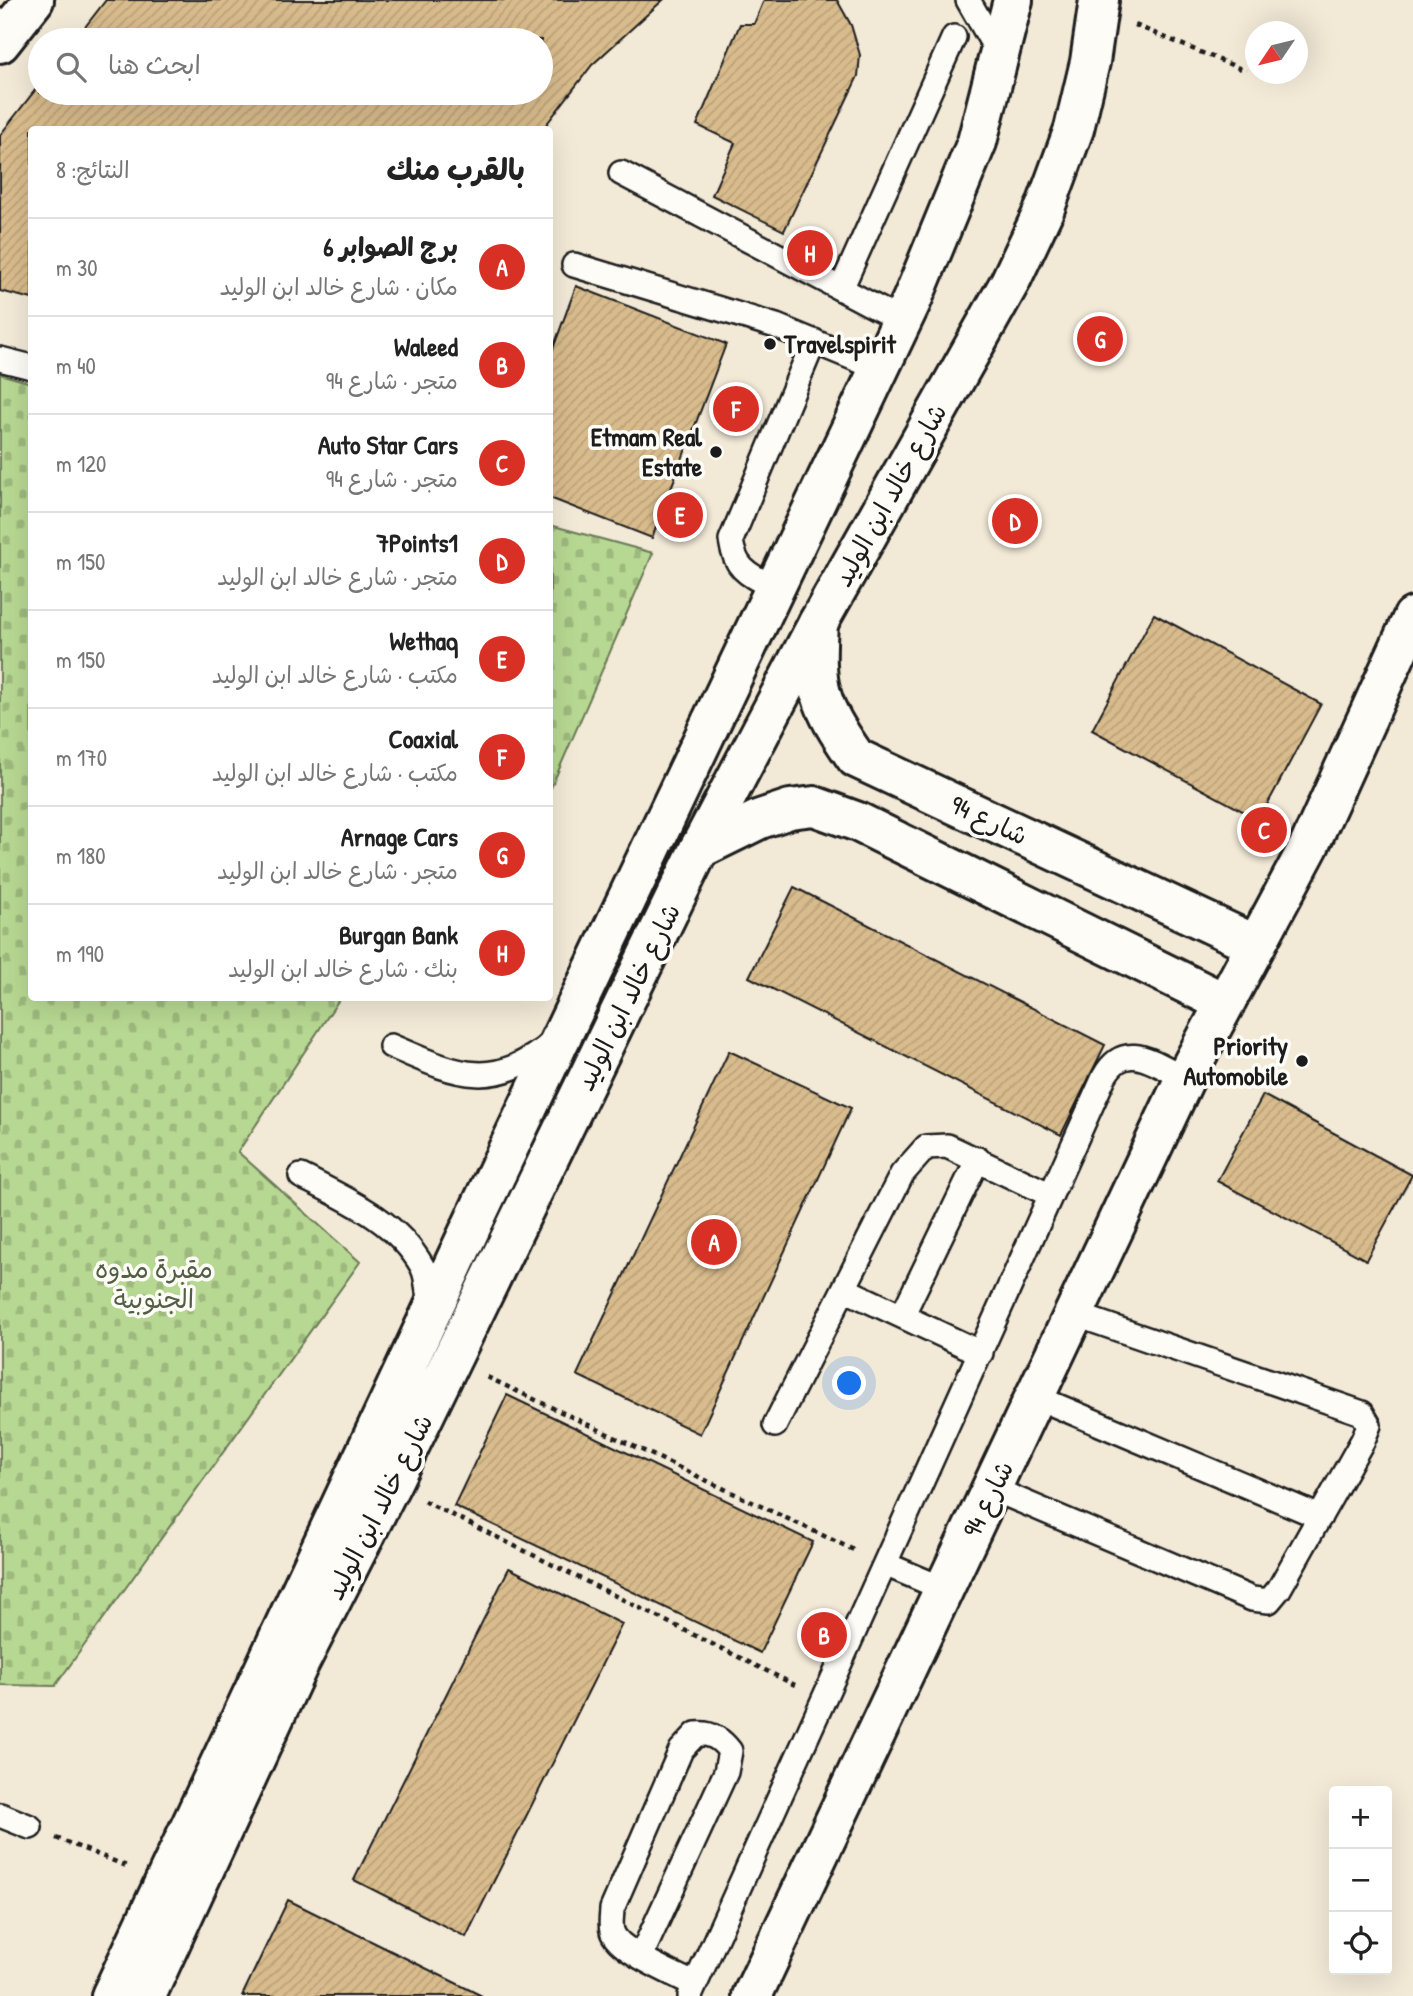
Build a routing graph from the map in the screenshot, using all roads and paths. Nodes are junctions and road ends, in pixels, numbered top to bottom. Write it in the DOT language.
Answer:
graph roads {
  1 [pos="34,0"];
  2 [pos="968,0"];
  3 [pos="1077,0"];
  4 [pos="1012,4"];
  5 [pos="1110,5"];
  6 [pos="954,37"];
  7 [pos="0,43"];
  8 [pos="1000,56"];
  9 [pos="1245,71"];
  10 [pos="1074,129"];
  11 [pos="621,173"];
  12 [pos="574,265"];
  13 [pos="841,289"];
  14 [pos="902,321"];
  15 [pos="814,341"];
  16 [pos="0,359"];
  17 [pos="28,366"];
  18 [pos="880,369"];
  19 [pos="775,588"];
  20 [pos="1413,617"];
  21 [pos="818,623"];
  22 [pos="699,849"];
  23 [pos="1254,944"];
  24 [pos="1223,1002"];
  25 [pos="564,1033"];
  26 [pos="391,1046"];
  27 [pos="1185,1078"];
  28 [pos="978,1159"];
  29 [pos="301,1176"];
  30 [pos="1051,1195"];
  31 [pos="844,1289"];
  32 [pos="1074,1314"];
  33 [pos="431,1315"];
  34 [pos="902,1316"];
  35 [pos="981,1353"];
  36 [pos="452,1359"];
  37 [pos="1036,1397"];
  38 [pos="775,1425"];
  39 [pos="993,1489"];
  40 [pos="417,1498"];
  41 [pos="1320,1517"];
  42 [pos="887,1565"];
  43 [pos="944,1589"];
  44 [pos="824,1699"];
  45 [pos="0,1815"];
  46 [pos="30,1828"];
  47 [pos="166,1882"];
  48 [pos="641,1956"];
  49 [pos="693,1991"];
  50 [pos="111,1996"];
  51 [pos="146,1996"];
  52 [pos="752,1996"];
  1 -- 7 [label="main road"];
  2 -- 8 [label="lane"];
  3 -- 10 [label="main road"];
  4 -- 8 [label="main road, شارع خالد ابن الوليد"];
  5 -- 9 [label="path"];
  5 -- 10 [label="main road, شارع خالد ابن الوليد"];
  6 -- 13 [label="lane"];
  8 -- 14 [label="main road, شارع خالد ابن الوليد"];
  10 -- 21 [label="main road, شارع خالد ابن الوليد"];
  11 -- 13 [label="lane"];
  12 -- 15 [label="lane"];
  13 -- 14 [label="lane"];
  14 -- 18 [label="main road, شارع خالد ابن الوليد"];
  15 -- 18 [label="lane"];
  15 -- 19 [label="lane"];
  16 -- 17 [label="lane"];
  18 -- 19 [label="main road, شارع خالد ابن الوليد"];
  19 -- 25 [label="main road, شارع خالد ابن الوليد"];
  20 -- 23 [label="main road, شارع 94"];
  21 -- 22 [label="main road, شارع خالد ابن الوليد"];
  21 -- 23 [label="main road, شارع 94"];
  22 -- 24 [label="main road"];
  22 -- 36 [label="main road, شارع خالد ابن الوليد"];
  23 -- 24 [label="main road, شارع 94"];
  24 -- 27 [label="main road, شارع 94"];
  25 -- 26 [label="lane"];
  25 -- 33 [label="main road, شارع خالد ابن الوليد"];
  27 -- 30 [label="lane"];
  27 -- 32 [label="main road, شارع 94"];
  28 -- 30 [label="lane"];
  28 -- 31 [label="lane"];
  28 -- 34 [label="lane"];
  29 -- 33 [label="lane"];
  30 -- 35 [label="lane"];
  31 -- 34 [label="lane"];
  31 -- 38 [label="lane"];
  32 -- 37 [label="main road, شارع 94"];
  32 -- 41 [label="lane"];
  33 -- 47 [label="main road, شارع خالد ابن الوليد"];
  34 -- 35 [label="lane"];
  35 -- 42 [label="lane"];
  36 -- 42 [label="path"];
  36 -- 51 [label="main road, شارع خالد ابن الوليد"];
  37 -- 39 [label="main road, شارع 94"];
  37 -- 41 [label="lane"];
  39 -- 41 [label="lane"];
  39 -- 43 [label="main road, شارع 94"];
  40 -- 44 [label="path"];
  42 -- 43 [label="lane"];
  42 -- 44 [label="lane"];
  43 -- 52 [label="main road, شارع 94"];
  44 -- 49 [label="lane"];
  45 -- 46 [label="lane"];
  46 -- 47 [label="path"];
  47 -- 50 [label="main road, شارع خالد ابن الوليد"];
  48 -- 48 [label="lane"];
  48 -- 49 [label="lane"];
}
